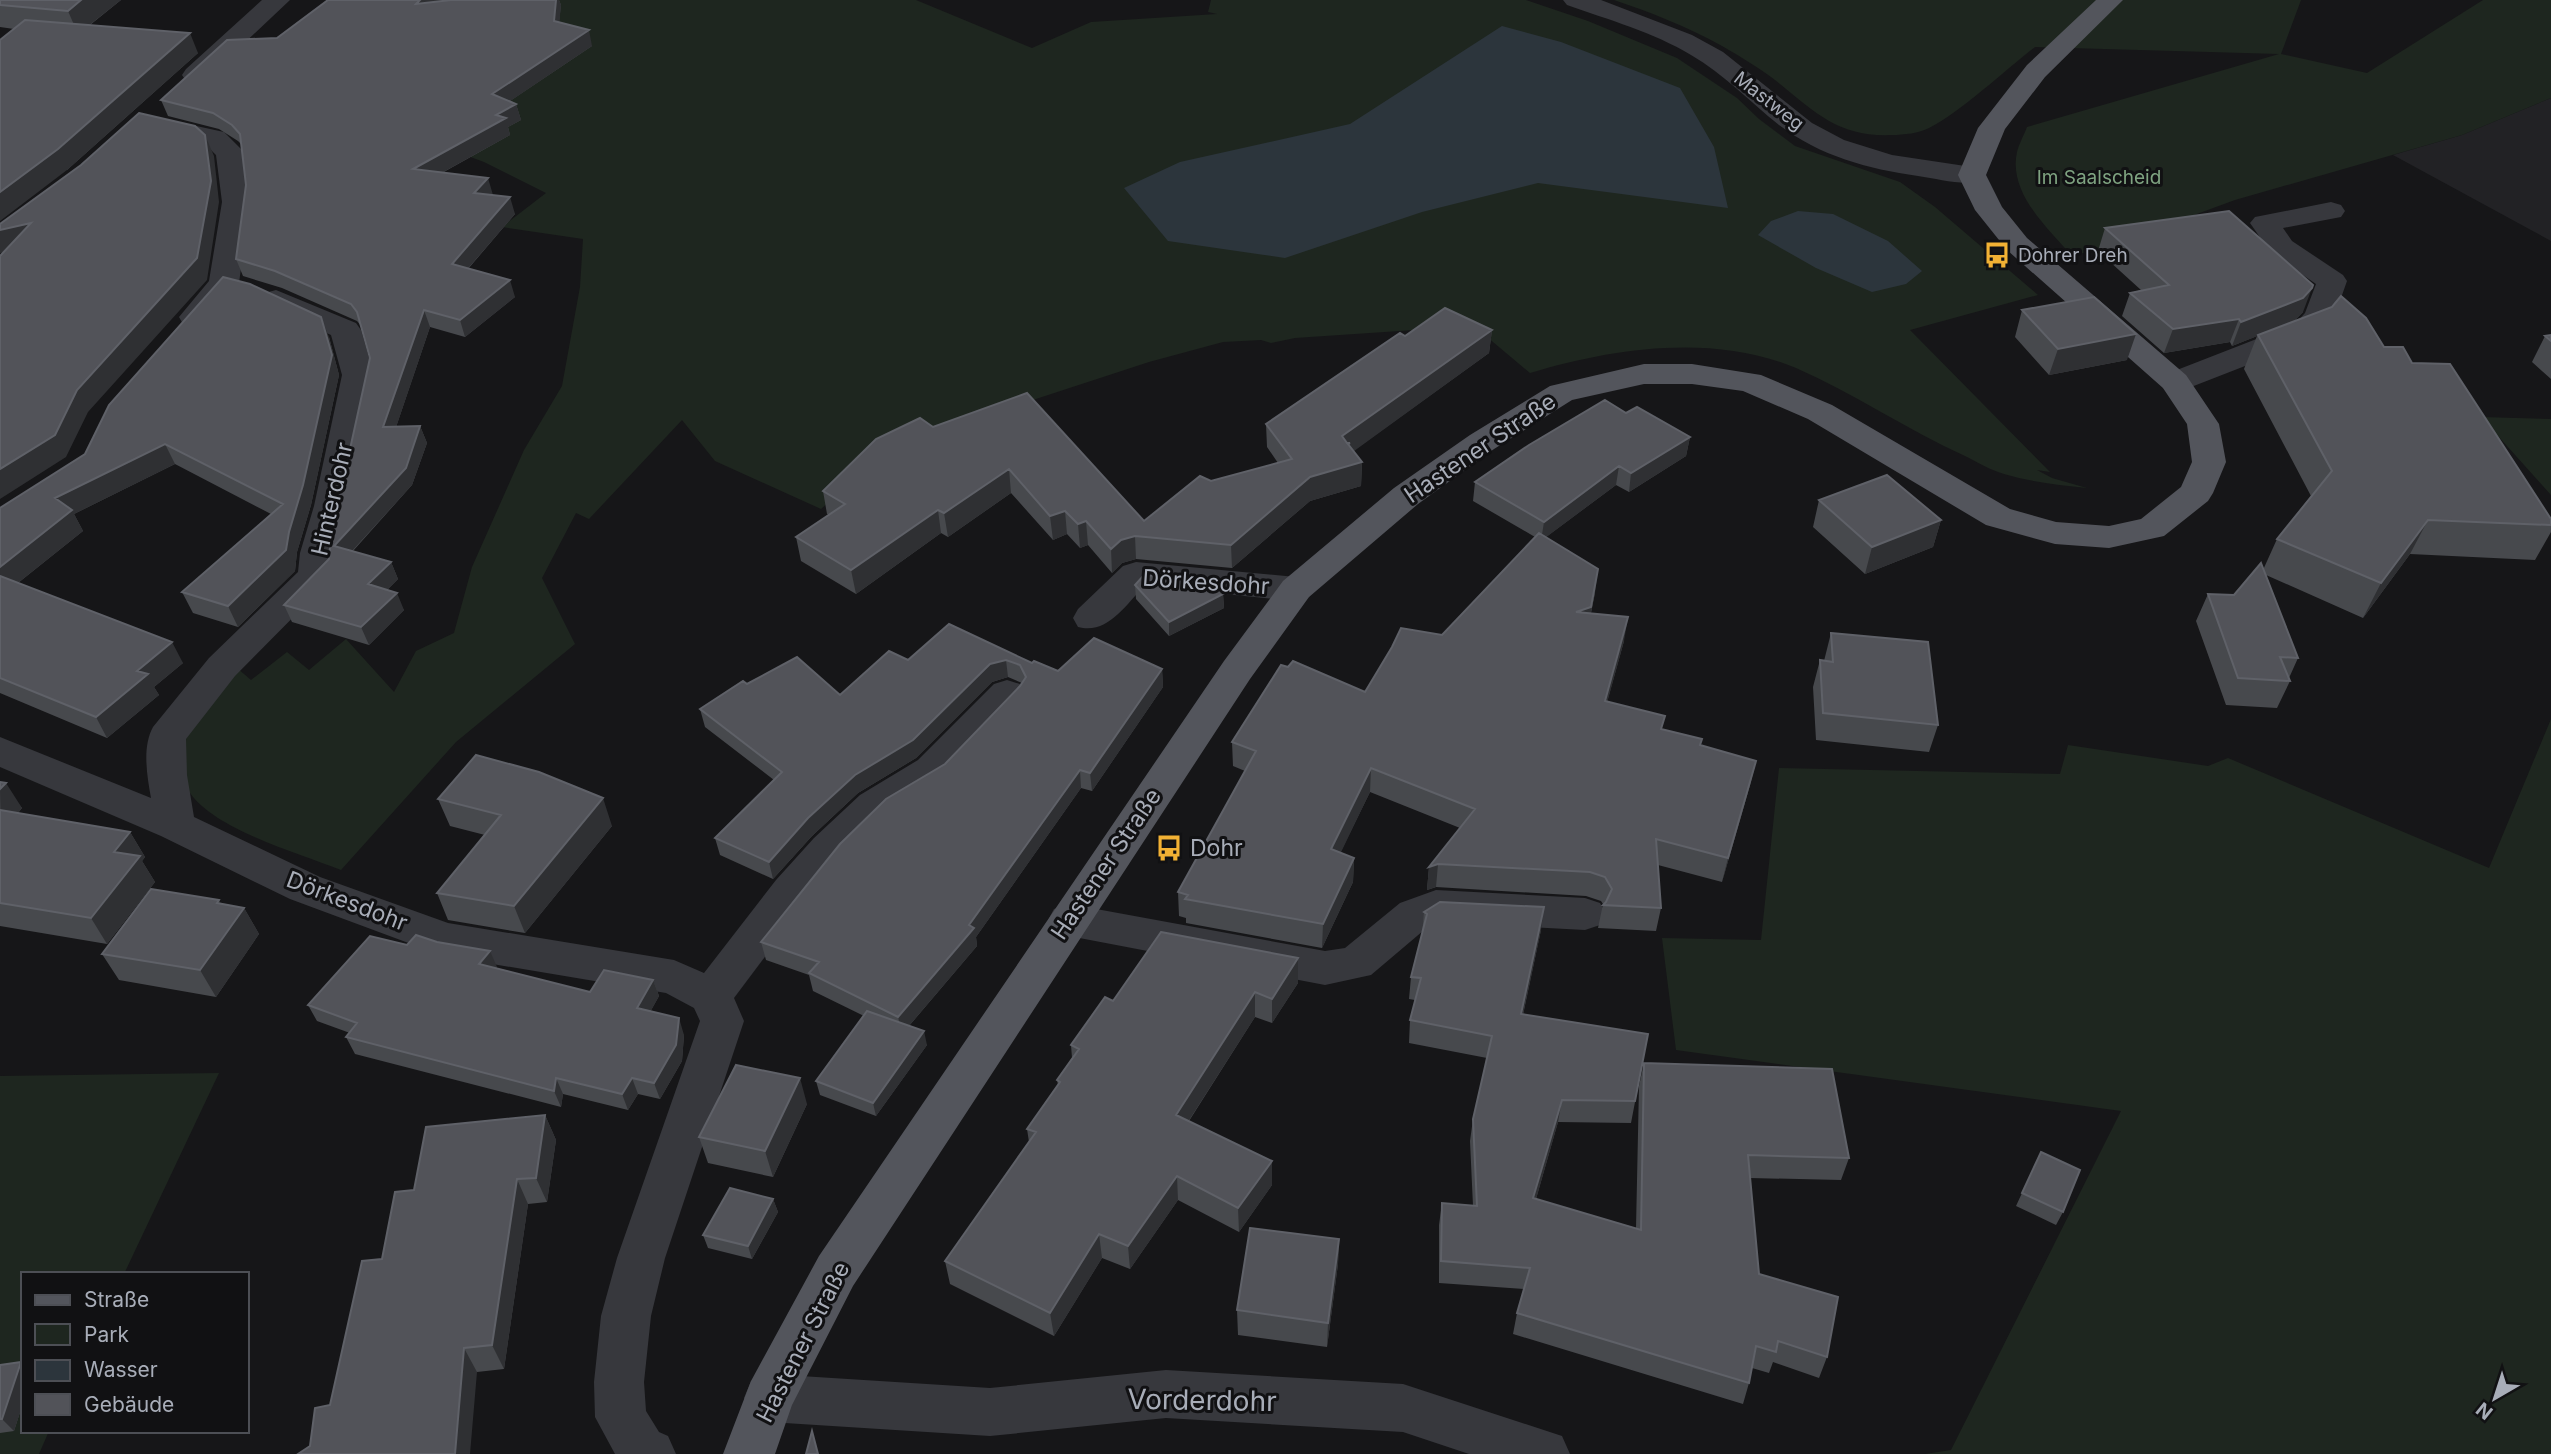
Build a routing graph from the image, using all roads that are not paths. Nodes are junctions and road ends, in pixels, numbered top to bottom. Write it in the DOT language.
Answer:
graph roads {
  1 [pos="277,0"];
  2 [pos="1576,0"];
  3 [pos="2110,0"];
  4 [pos="1972,175"];
  5 [pos="2331,211"];
  6 [pos="224,283"];
  7 [pos="171,342"];
  8 [pos="2175,382"];
  9 [pos="1296,589"];
  10 [pos="1091,618"];
  11 [pos="1007,693"];
  12 [pos="0,751"];
  13 [pos="175,825"];
  14 [pos="1585,914"];
  15 [pos="1069,920"];
  16 [pos="711,996"];
  17 [pos="769,1398"];
  18 [pos="650,1454"];
  19 [pos="748,1454"];
  20 [pos="1544,1454"];
  1 -- 6 [label="street"];
  2 -- 4 [label="street, Mastweg"];
  3 -- 4 [label="main road"];
  4 -- 8 [label="main road, Hastener Straße"];
  5 -- 8 [label="street"];
  6 -- 7 [label="street"];
  6 -- 13 [label="street, Hinterdohr"];
  8 -- 9 [label="main road, Hastener Straße"];
  9 -- 10 [label="street, Dörkesdohr"];
  9 -- 15 [label="main road, Hastener Straße"];
  11 -- 16 [label="street"];
  12 -- 13 [label="street, Dörkesdohr"];
  13 -- 16 [label="street, Dörkesdohr"];
  14 -- 15 [label="street"];
  15 -- 17 [label="main road, Hastener Straße"];
  16 -- 18 [label="street"];
  17 -- 19 [label="main road, Hastener Straße"];
  17 -- 20 [label="street, Vorderdohr"];
}
